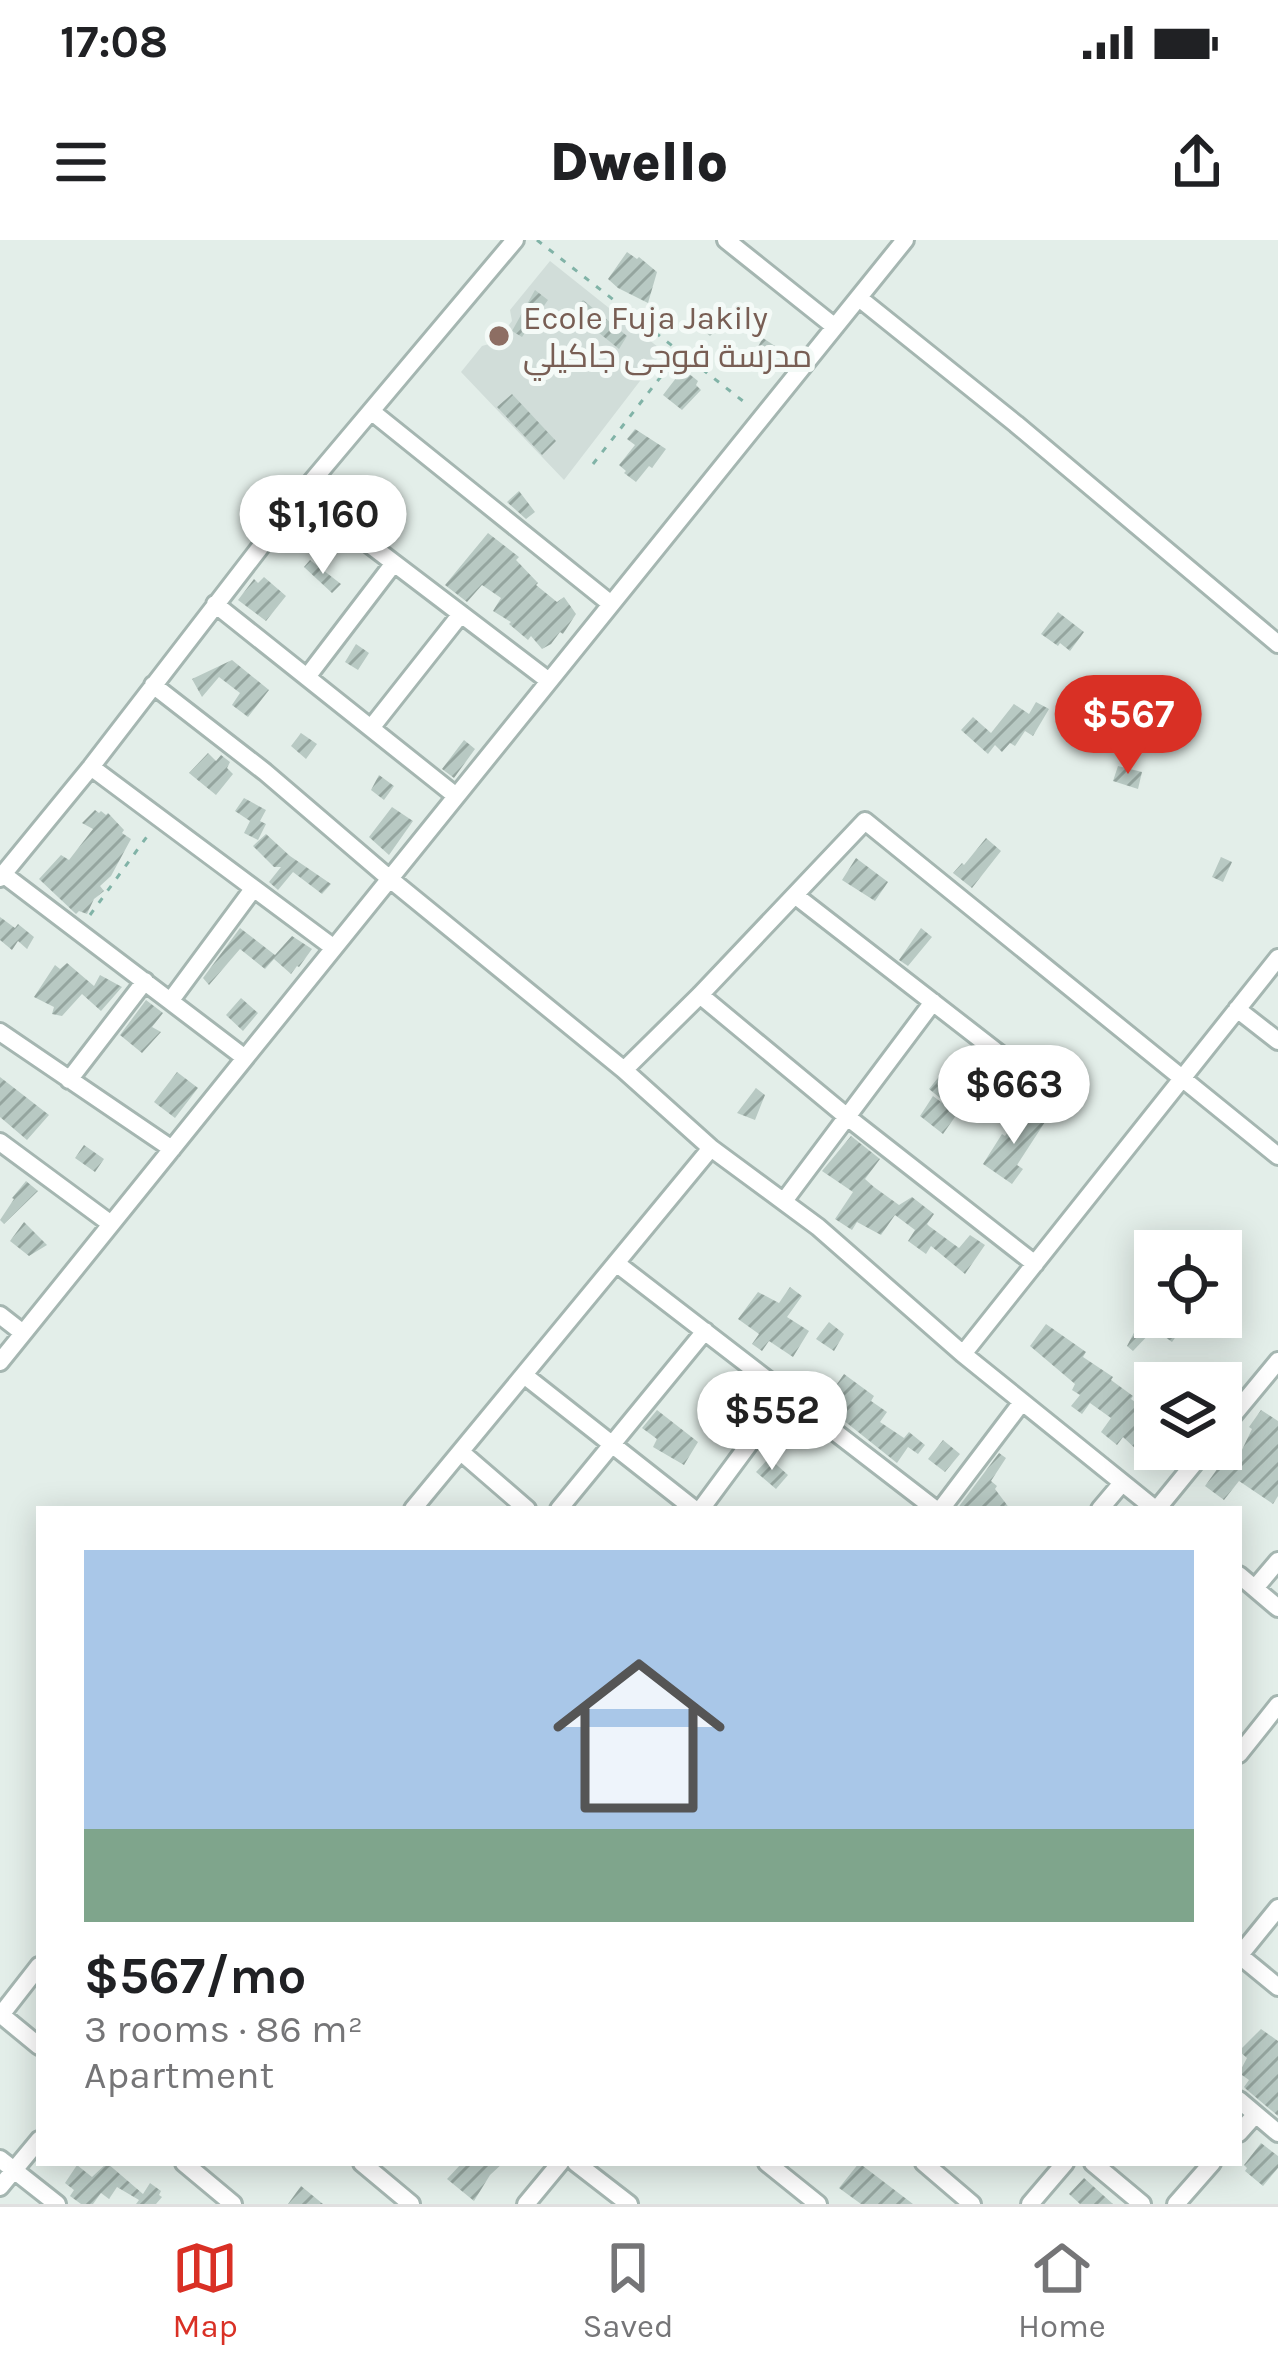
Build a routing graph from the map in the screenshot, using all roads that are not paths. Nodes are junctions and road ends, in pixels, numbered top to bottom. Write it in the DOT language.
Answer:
graph roads {
  1 [pos="515,240"];
  2 [pos="726,240"];
  3 [pos="905,240"];
  4 [pos="859,298"];
  5 [pos="835,327"];
  6 [pos="371,411"];
  7 [pos="302,493"];
  8 [pos="394,563"];
  9 [pos="215,604"];
  10 [pos="611,604"];
  11 [pos="461,614"];
  12 [pos="1278,644"];
  13 [pos="307,677"];
  14 [pos="549,681"];
  15 [pos="153,685"];
  16 [pos="371,728"];
  17 [pos="91,767"];
  18 [pos="457,796"];
  19 [pos="2,876"];
  20 [pos="390,879"];
  21 [pos="253,889"];
  22 [pos="796,896"];
  23 [pos="334,948"];
  24 [pos="1278,958"];
  25 [pos="145,981"];
  26 [pos="700,994"];
  27 [pos="171,1000"];
  28 [pos="933,1002"];
  29 [pos="1237,1009"];
  30 [pos="0,1032"];
  31 [pos="1278,1041"];
  32 [pos="245,1058"];
  33 [pos="624,1070"];
  34 [pos="1183,1077"];
  35 [pos="69,1080"];
  36 [pos="1055,1097"];
  37 [pos="847,1116"];
  38 [pos="711,1148"];
  39 [pos="172,1149"];
  40 [pos="3,1151"];
  41 [pos="1278,1156"];
  42 [pos="784,1201"];
  43 [pos="111,1224"];
  44 [pos="616,1263"];
  45 [pos="1035,1264"];
  46 [pos="0,1315"];
  47 [pos="705,1331"];
  48 [pos="23,1333"];
  49 [pos="963,1354"];
  50 [pos="1278,1360"];
  51 [pos="0,1362"];
  52 [pos="524,1375"];
  53 [pos="787,1394"];
  54 [pos="1022,1402"];
  55 [pos="1242,1404"];
  56 [pos="614,1445"];
  57 [pos="460,1452"];
  58 [pos="1188,1470"];
  59 [pos="1122,1483"];
  60 [pos="415,1506"];
  61 [pos="523,1506"];
  62 [pos="562,1506"];
  63 [pos="694,1506"];
  64 [pos="700,1506"];
  65 [pos="934,1506"];
  66 [pos="940,1506"];
  67 [pos="1103,1506"];
  68 [pos="1152,1506"];
  69 [pos="1158,1506"];
  70 [pos="1278,1561"];
  71 [pos="1242,1577"];
  72 [pos="1255,1588"];
  73 [pos="1278,1608"];
  74 [pos="1278,1705"];
  75 [pos="1242,1750"];
  76 [pos="1278,1908"];
  77 [pos="1242,1952"];
  78 [pos="1242,1958"];
  79 [pos="36,1970"];
  80 [pos="1278,1987"];
  81 [pos="0,2015"];
  82 [pos="36,2044"];
  83 [pos="1242,2103"];
  84 [pos="1255,2115"];
  85 [pos="1242,2130"];
  86 [pos="1278,2132"];
  87 [pos="36,2142"];
  88 [pos="7,2164"];
  89 [pos="188,2166"];
  90 [pos="366,2166"];
  91 [pos="390,2166"];
  92 [pos="558,2166"];
  93 [pos="580,2166"];
  94 [pos="771,2166"];
  95 [pos="928,2166"];
  96 [pos="1062,2166"];
  97 [pos="1097,2166"];
  98 [pos="1209,2166"];
  99 [pos="380,2178"];
  100 [pos="0,2187"];
  101 [pos="57,2204"];
  102 [pos="233,2204"];
  103 [pos="411,2204"];
  104 [pos="526,2204"];
  105 [pos="629,2204"];
  106 [pos="818,2204"];
  107 [pos="972,2204"];
  108 [pos="1030,2204"];
  109 [pos="1142,2204"];
  110 [pos="1176,2204"];
  1 -- 6 [label="street"];
  2 -- 5 [label="street"];
  3 -- 4 [label="street"];
  4 -- 5 [label="street"];
  4 -- 12 [label="street"];
  5 -- 10 [label="street"];
  6 -- 7 [label="street"];
  6 -- 10 [label="street"];
  7 -- 8 [label="street"];
  7 -- 9 [label="street"];
  8 -- 11 [label="street"];
  8 -- 13 [label="street"];
  9 -- 13 [label="street"];
  9 -- 15 [label="street"];
  10 -- 14 [label="street"];
  11 -- 14 [label="street"];
  11 -- 16 [label="street"];
  13 -- 16 [label="street"];
  14 -- 18 [label="street"];
  15 -- 17 [label="street"];
  15 -- 20 [label="street"];
  16 -- 18 [label="street"];
  17 -- 19 [label="street"];
  17 -- 21 [label="street"];
  18 -- 20 [label="street"];
  19 -- 25 [label="street"];
  20 -- 23 [label="street"];
  20 -- 33 [label="street"];
  21 -- 23 [label="street"];
  21 -- 27 [label="street"];
  22 -- 26 [label="street"];
  22 -- 28 [label="street"];
  22 -- 34 [label="street"];
  23 -- 32 [label="street"];
  24 -- 29 [label="street"];
  25 -- 27 [label="street"];
  25 -- 35 [label="street"];
  26 -- 33 [label="street"];
  26 -- 37 [label="street"];
  27 -- 32 [label="street"];
  28 -- 36 [label="street"];
  28 -- 37 [label="street"];
  29 -- 31 [label="street"];
  29 -- 34 [label="street"];
  30 -- 35 [label="street"];
  32 -- 39 [label="street"];
  33 -- 38 [label="street"];
  34 -- 41 [label="street"];
  34 -- 45 [label="street"];
  35 -- 39 [label="street"];
  37 -- 42 [label="street"];
  37 -- 45 [label="street"];
  38 -- 42 [label="street"];
  38 -- 44 [label="street"];
  39 -- 43 [label="street"];
  40 -- 43 [label="street"];
  42 -- 49 [label="street"];
  43 -- 48 [label="street"];
  44 -- 47 [label="street"];
  44 -- 52 [label="street"];
  45 -- 49 [label="street"];
  46 -- 48 [label="street"];
  47 -- 53 [label="street"];
  47 -- 56 [label="street"];
  48 -- 51 [label="street"];
  49 -- 54 [label="street"];
  50 -- 55 [label="street"];
  52 -- 56 [label="street"];
  52 -- 57 [label="street"];
  53 -- 64 [label="street"];
  53 -- 65 [label="street"];
  54 -- 59 [label="street"];
  54 -- 66 [label="street"];
  56 -- 62 [label="street"];
  56 -- 63 [label="street"];
  57 -- 60 [label="street"];
  57 -- 61 [label="street"];
  58 -- 69 [label="street"];
  59 -- 67 [label="street"];
  59 -- 68 [label="street"];
  70 -- 72 [label="street"];
  71 -- 72 [label="street"];
  72 -- 73 [label="street"];
  74 -- 75 [label="street"];
  76 -- 77 [label="street"];
  78 -- 80 [label="street"];
  79 -- 81 [label="street"];
  81 -- 82 [label="street"];
  83 -- 84 [label="street"];
  84 -- 85 [label="street"];
  84 -- 86 [label="street"];
  87 -- 88 [label="street"];
  88 -- 100 [label="street"];
  88 -- 101 [label="street"];
  89 -- 102 [label="street"];
  90 -- 99 [label="street"];
  91 -- 99 [label="street"];
  92 -- 104 [label="street"];
  93 -- 105 [label="street"];
  94 -- 106 [label="street"];
  95 -- 107 [label="street"];
  96 -- 108 [label="street"];
  97 -- 109 [label="street"];
  98 -- 110 [label="street"];
  99 -- 103 [label="street"];
}
